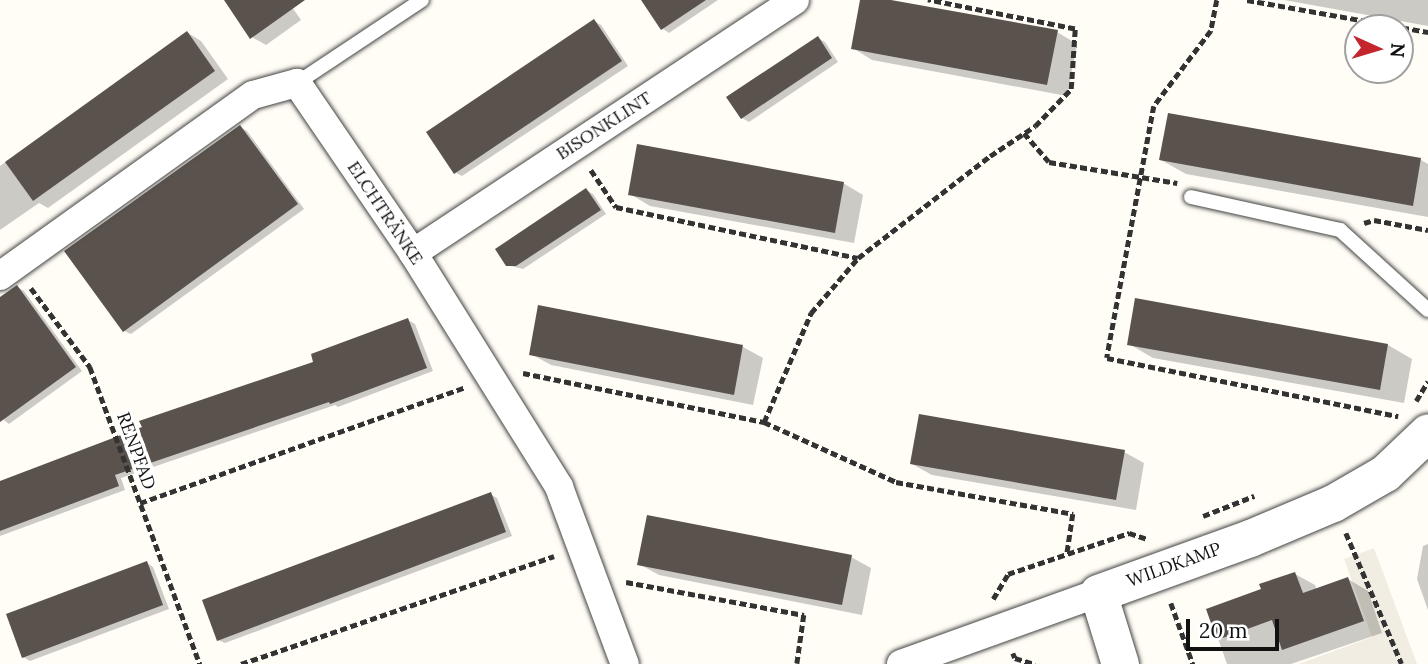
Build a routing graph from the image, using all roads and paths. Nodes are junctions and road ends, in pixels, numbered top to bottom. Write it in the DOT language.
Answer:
graph roads {
  1 [pos="422,0"];
  2 [pos="795,0"];
  3 [pos="928,0"];
  4 [pos="1217,0"];
  5 [pos="1247,0"];
  6 [pos="1428,32"];
  7 [pos="297,83"];
  8 [pos="1024,133"];
  9 [pos="575,146"];
  10 [pos="1141,177"];
  11 [pos="1191,197"];
  12 [pos="1340,230"];
  13 [pos="1428,230"];
  14 [pos="413,253"];
  15 [pos="858,258"];
  16 [pos="9,269"];
  17 [pos="1428,310"];
  18 [pos="491,378"];
  19 [pos="1428,381"];
  20 [pos="764,422"];
  21 [pos="1413,422"];
  22 [pos="1265,492"];
  23 [pos="140,503"];
  24 [pos="1333,503"];
  25 [pos="1191,520"];
  26 [pos="1157,533"];
  27 [pos="1147,537"];
  28 [pos="582,546"];
  29 [pos="1151,549"];
  30 [pos="1067,554"];
  31 [pos="593,576"];
  32 [pos="1167,592"];
  33 [pos="1098,593"];
  34 [pos="997,610"];
  35 [pos="1015,658"];
  36 [pos="1193,663"];
  37 [pos="200,664"];
  38 [pos="241,664"];
  39 [pos="625,664"];
  40 [pos="797,664"];
  41 [pos="901,664"];
  42 [pos="1011,664"];
  43 [pos="1120,664"];
  44 [pos="1185,664"];
  45 [pos="1402,664"];
  1 -- 7 [label="lane"];
  2 -- 9 [label="street, BISONKLINT"];
  3 -- 8 [label="path"];
  4 -- 10 [label="path"];
  5 -- 6 [label="path"];
  7 -- 14 [label="street, ELCHTRÄNKE"];
  7 -- 16 [label="street"];
  8 -- 10 [label="path"];
  8 -- 15 [label="path"];
  9 -- 14 [label="street, BISONKLINT"];
  9 -- 15 [label="path"];
  10 -- 11 [label="path"];
  10 -- 21 [label="path"];
  11 -- 12 [label="lane"];
  12 -- 13 [label="path"];
  12 -- 17 [label="lane"];
  14 -- 18 [label="street, ELCHTRÄNKE"];
  15 -- 20 [label="path"];
  16 -- 23 [label="path, RENPFAD"];
  18 -- 20 [label="path"];
  18 -- 23 [label="path"];
  18 -- 28 [label="street, ELCHTRÄNKE"];
  19 -- 21 [label="path"];
  20 -- 30 [label="path"];
  21 -- 24 [label="street, WILDKAMP"];
  22 -- 25 [label="path"];
  23 -- 37 [label="path, RENPFAD"];
  24 -- 33 [label="street, WILDKAMP"];
  24 -- 45 [label="path"];
  26 -- 27 [label="path"];
  27 -- 29 [label="path"];
  27 -- 30 [label="path"];
  28 -- 31 [label="street, ELCHTRÄNKE"];
  28 -- 38 [label="path"];
  30 -- 34 [label="path"];
  31 -- 39 [label="street, ELCHTRÄNKE"];
  31 -- 40 [label="path"];
  32 -- 36 [label="path"];
  33 -- 41 [label="street, WILDKAMP"];
  33 -- 43 [label="street"];
  35 -- 42 [label="path"];
  36 -- 44 [label="path"];
}
